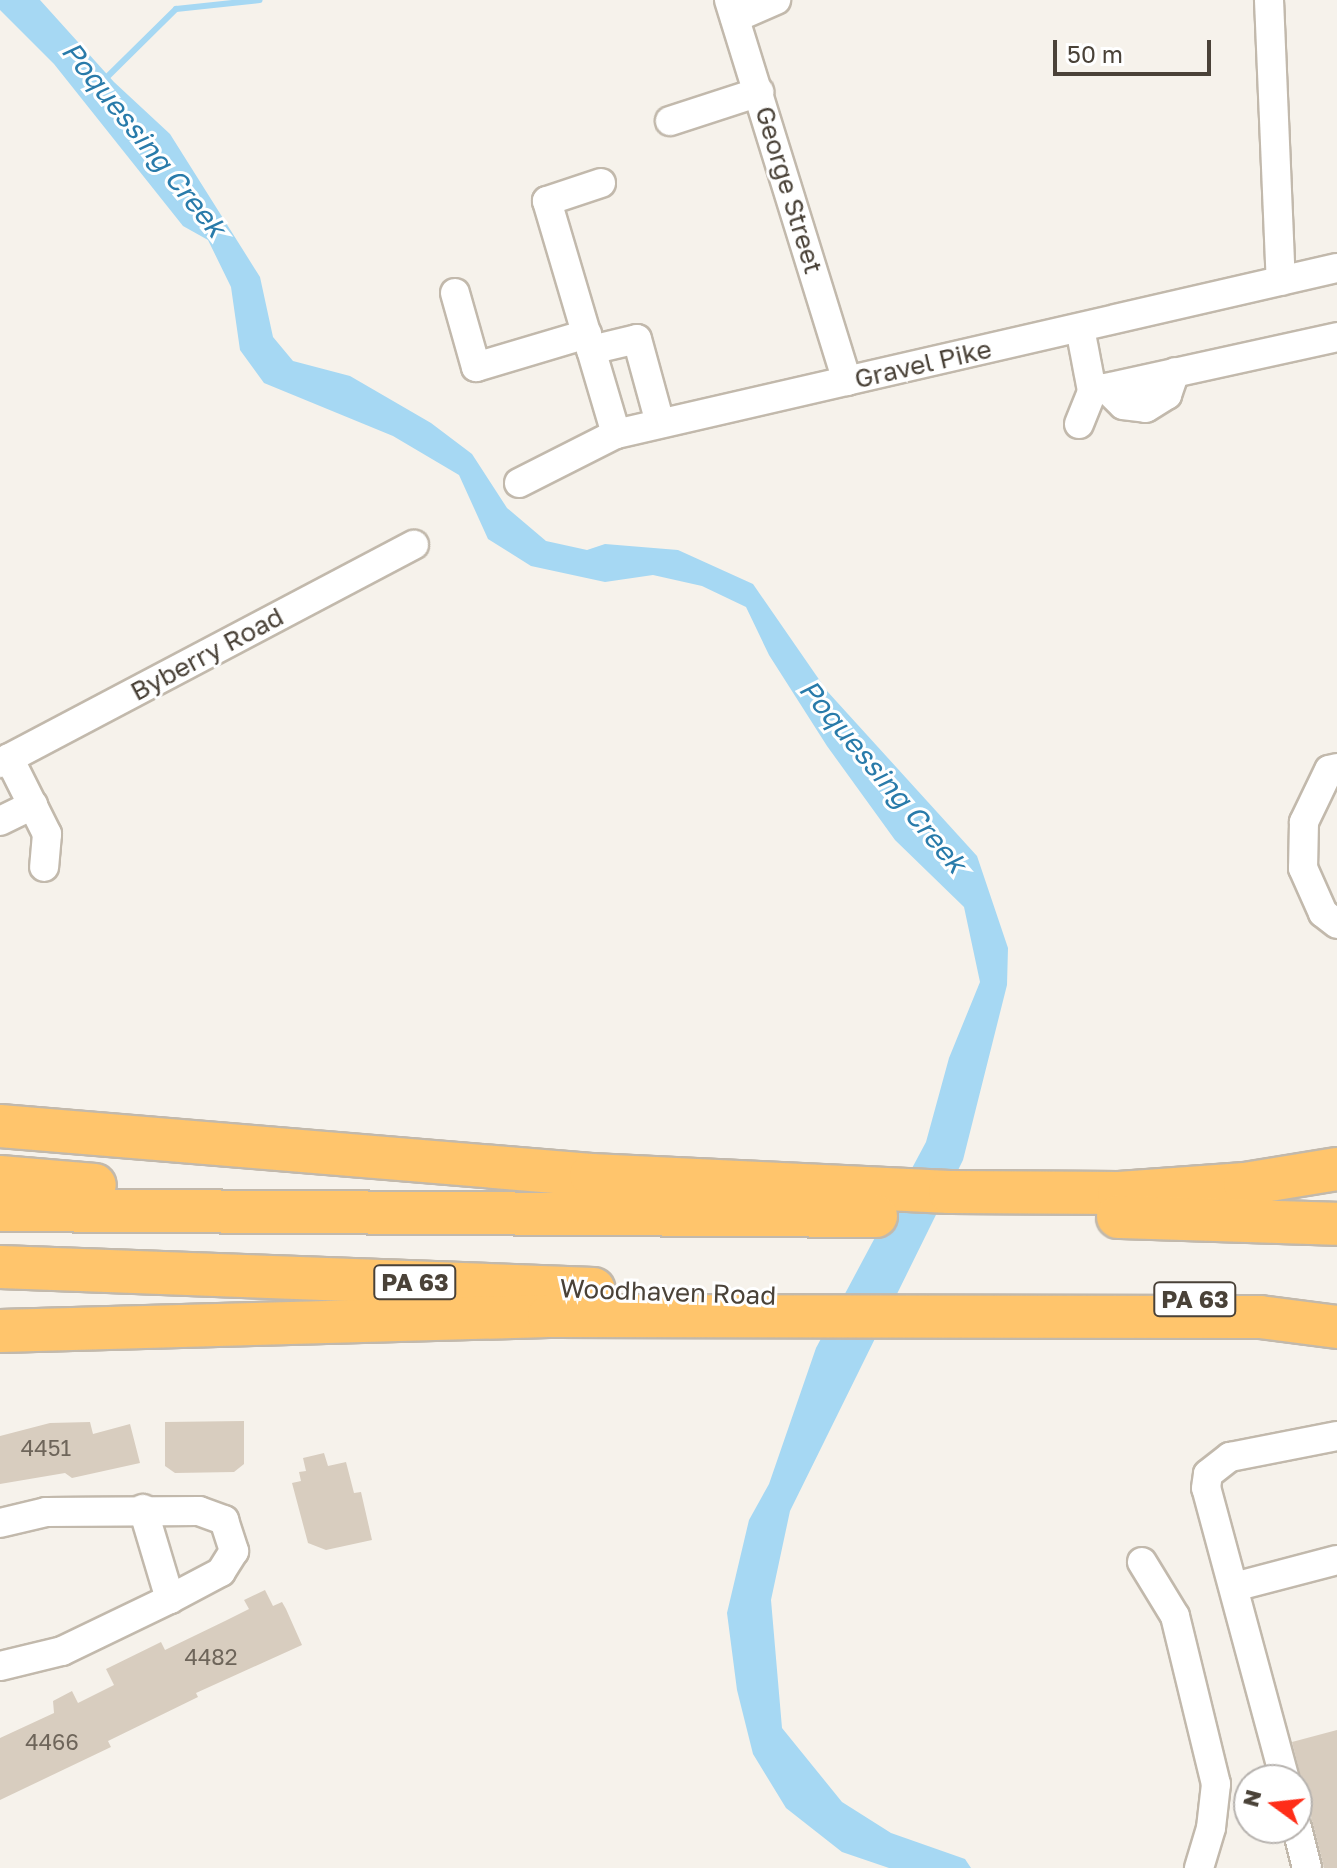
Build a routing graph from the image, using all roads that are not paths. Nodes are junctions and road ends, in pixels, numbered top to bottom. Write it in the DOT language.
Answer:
graph roads {
  1 [pos="776,0"];
  2 [pos="1269,0"];
  3 [pos="732,9"];
  4 [pos="759,92"];
  5 [pos="670,121"];
  6 [pos="601,183"];
  7 [pos="1337,268"];
  8 [pos="1281,281"];
  9 [pos="455,293"];
  10 [pos="1080,328"];
  11 [pos="1337,337"];
  12 [pos="589,342"];
  13 [pos="847,381"];
  14 [pos="1099,389"];
  15 [pos="660,423"];
  16 [pos="1079,424"];
  17 [pos="616,434"];
  18 [pos="519,483"];
  19 [pos="414,545"];
  20 [pos="5,760"];
  21 [pos="1337,768"];
  22 [pos="33,805"];
  23 [pos="0,821"];
  24 [pos="44,867"];
  25 [pos="1337,924"];
  26 [pos="0,1126"];
  27 [pos="1337,1169"];
  28 [pos="0,1177"];
  29 [pos="1337,1186"];
  30 [pos="876,1202"];
  31 [pos="948,1204"];
  32 [pos="0,1210"];
  33 [pos="400,1210"];
  34 [pos="1054,1215"];
  35 [pos="1337,1224"];
  36 [pos="0,1267"];
  37 [pos="1337,1298"];
  38 [pos="1053,1301"];
  39 [pos="827,1309"];
  40 [pos="902,1309"];
  41 [pos="1337,1316"];
  42 [pos="1337,1327"];
  43 [pos="0,1331"];
  44 [pos="1337,1436"];
  45 [pos="143,1509"];
  46 [pos="0,1523"];
  47 [pos="1337,1560"];
  48 [pos="1142,1562"];
  49 [pos="1234,1587"];
  50 [pos="170,1599"];
  51 [pos="0,1666"];
  52 [pos="1281,1764"];
  53 [pos="1301,1844"];
  54 [pos="1199,1868"];
  55 [pos="1307,1868"];
  1 -- 3 [label="street"];
  2 -- 8 [label="street"];
  3 -- 4 [label="street, George Street"];
  4 -- 5 [label="street"];
  4 -- 13 [label="street, George Street"];
  6 -- 12 [label="street"];
  7 -- 8 [label="street, Gravel Pike"];
  8 -- 10 [label="street, Gravel Pike"];
  9 -- 12 [label="street"];
  10 -- 13 [label="street, Gravel Pike"];
  10 -- 14 [label="street"];
  11 -- 14 [label="street"];
  12 -- 15 [label="street"];
  12 -- 17 [label="street"];
  13 -- 15 [label="street, Gravel Pike"];
  14 -- 16 [label="street"];
  15 -- 17 [label="street, Gravel Pike"];
  17 -- 18 [label="street, Gravel Pike"];
  19 -- 20 [label="street, Byberry Road"];
  20 -- 22 [label="street"];
  21 -- 25 [label="street"];
  22 -- 23 [label="street"];
  22 -- 24 [label="street"];
  26 -- 30 [label="highway"];
  27 -- 31 [label="highway"];
  28 -- 33 [label="highway"];
  29 -- 34 [label="highway"];
  30 -- 31 [label="highway"];
  30 -- 33 [label="highway"];
  31 -- 34 [label="highway"];
  32 -- 33 [label="highway"];
  34 -- 35 [label="highway"];
  36 -- 39 [label="highway, Woodhaven Road / PA 63"];
  37 -- 38 [label="highway, Woodhaven Road / PA 63"];
  38 -- 40 [label="highway, Woodhaven Road / PA 63"];
  38 -- 41 [label="highway"];
  39 -- 40 [label="highway, Woodhaven Road / PA 63"];
  39 -- 43 [label="highway"];
  40 -- 42 [label="highway"];
  44 -- 49 [label="street"];
  45 -- 46 [label="street"];
  45 -- 50 [label="street"];
  45 -- 50 [label="street"];
  47 -- 49 [label="street"];
  48 -- 54 [label="street"];
  49 -- 52 [label="street"];
  50 -- 51 [label="street"];
  53 -- 55 [label="street"];
}
